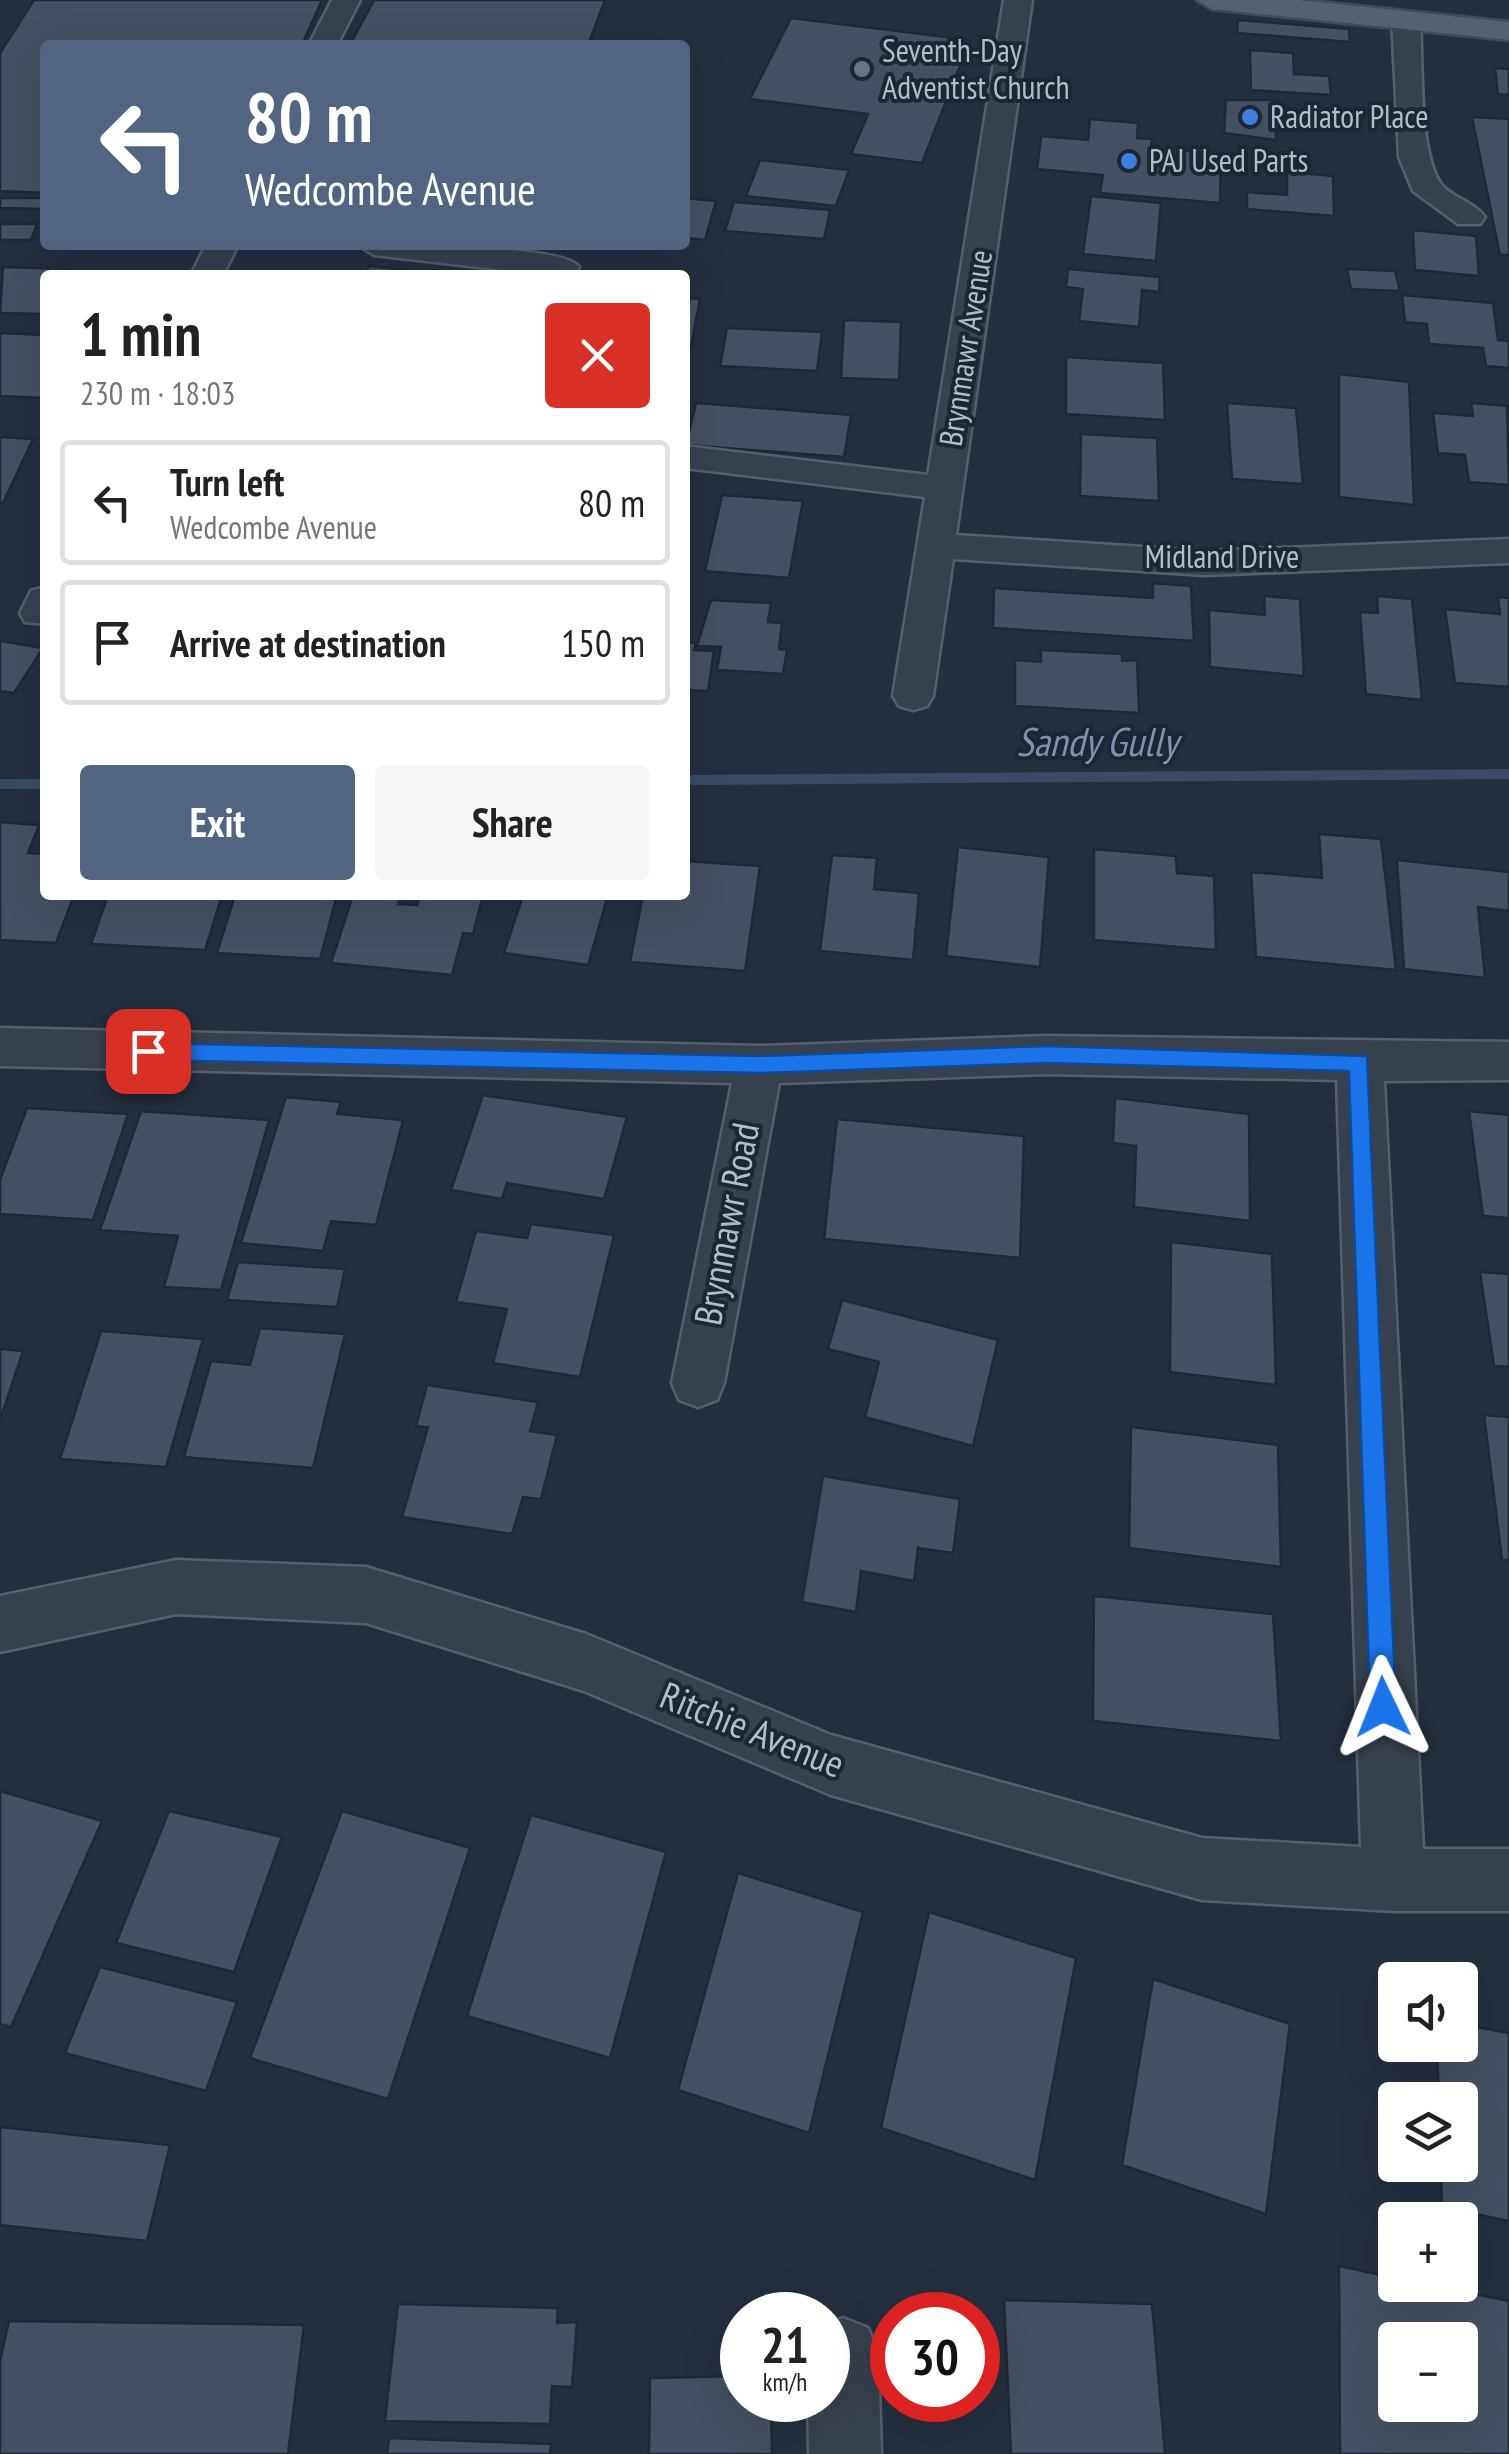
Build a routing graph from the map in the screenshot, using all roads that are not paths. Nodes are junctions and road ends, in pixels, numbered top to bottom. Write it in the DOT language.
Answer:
graph roads {
  1 [pos="346,0"];
  2 [pos="1018,0"];
  3 [pos="1212,0"];
  4 [pos="1395,10"];
  5 [pos="1509,13"];
  6 [pos="1509,31"];
  7 [pos="326,40"];
  8 [pos="1469,217"];
  9 [pos="417,250"];
  10 [pos="563,267"];
  11 [pos="690,457"];
  12 [pos="945,488"];
  13 [pos="936,546"];
  14 [pos="1509,551"];
  15 [pos="913,696"];
  16 [pos="0,1047"];
  17 [pos="1509,1061"];
  18 [pos="1360,1062"];
  19 [pos="759,1064"];
  20 [pos="698,1383"];
  21 [pos="0,1624"];
  22 [pos="1394,1880"];
  23 [pos="1509,1880"];
  24 [pos="845,2422"];
  25 [pos="845,2454"];
  1 -- 7 [label="street"];
  2 -- 12 [label="street, Brynmawr Avenue"];
  3 -- 4 [label="main road"];
  4 -- 5 [label="main road"];
  4 -- 6 [label="main road"];
  4 -- 8 [label="street"];
  9 -- 10 [label="street"];
  11 -- 12 [label="street"];
  12 -- 13 [label="street, Brynmawr Avenue"];
  13 -- 14 [label="street, Midland Drive"];
  13 -- 15 [label="street, Brynmawr Avenue"];
  16 -- 19 [label="street"];
  17 -- 18 [label="street"];
  18 -- 19 [label="street"];
  18 -- 22 [label="street"];
  19 -- 20 [label="street, Brynmawr Road"];
  21 -- 22 [label="street, Ritchie Avenue"];
  22 -- 23 [label="street, Ritchie Avenue"];
  24 -- 25 [label="street"];
}
